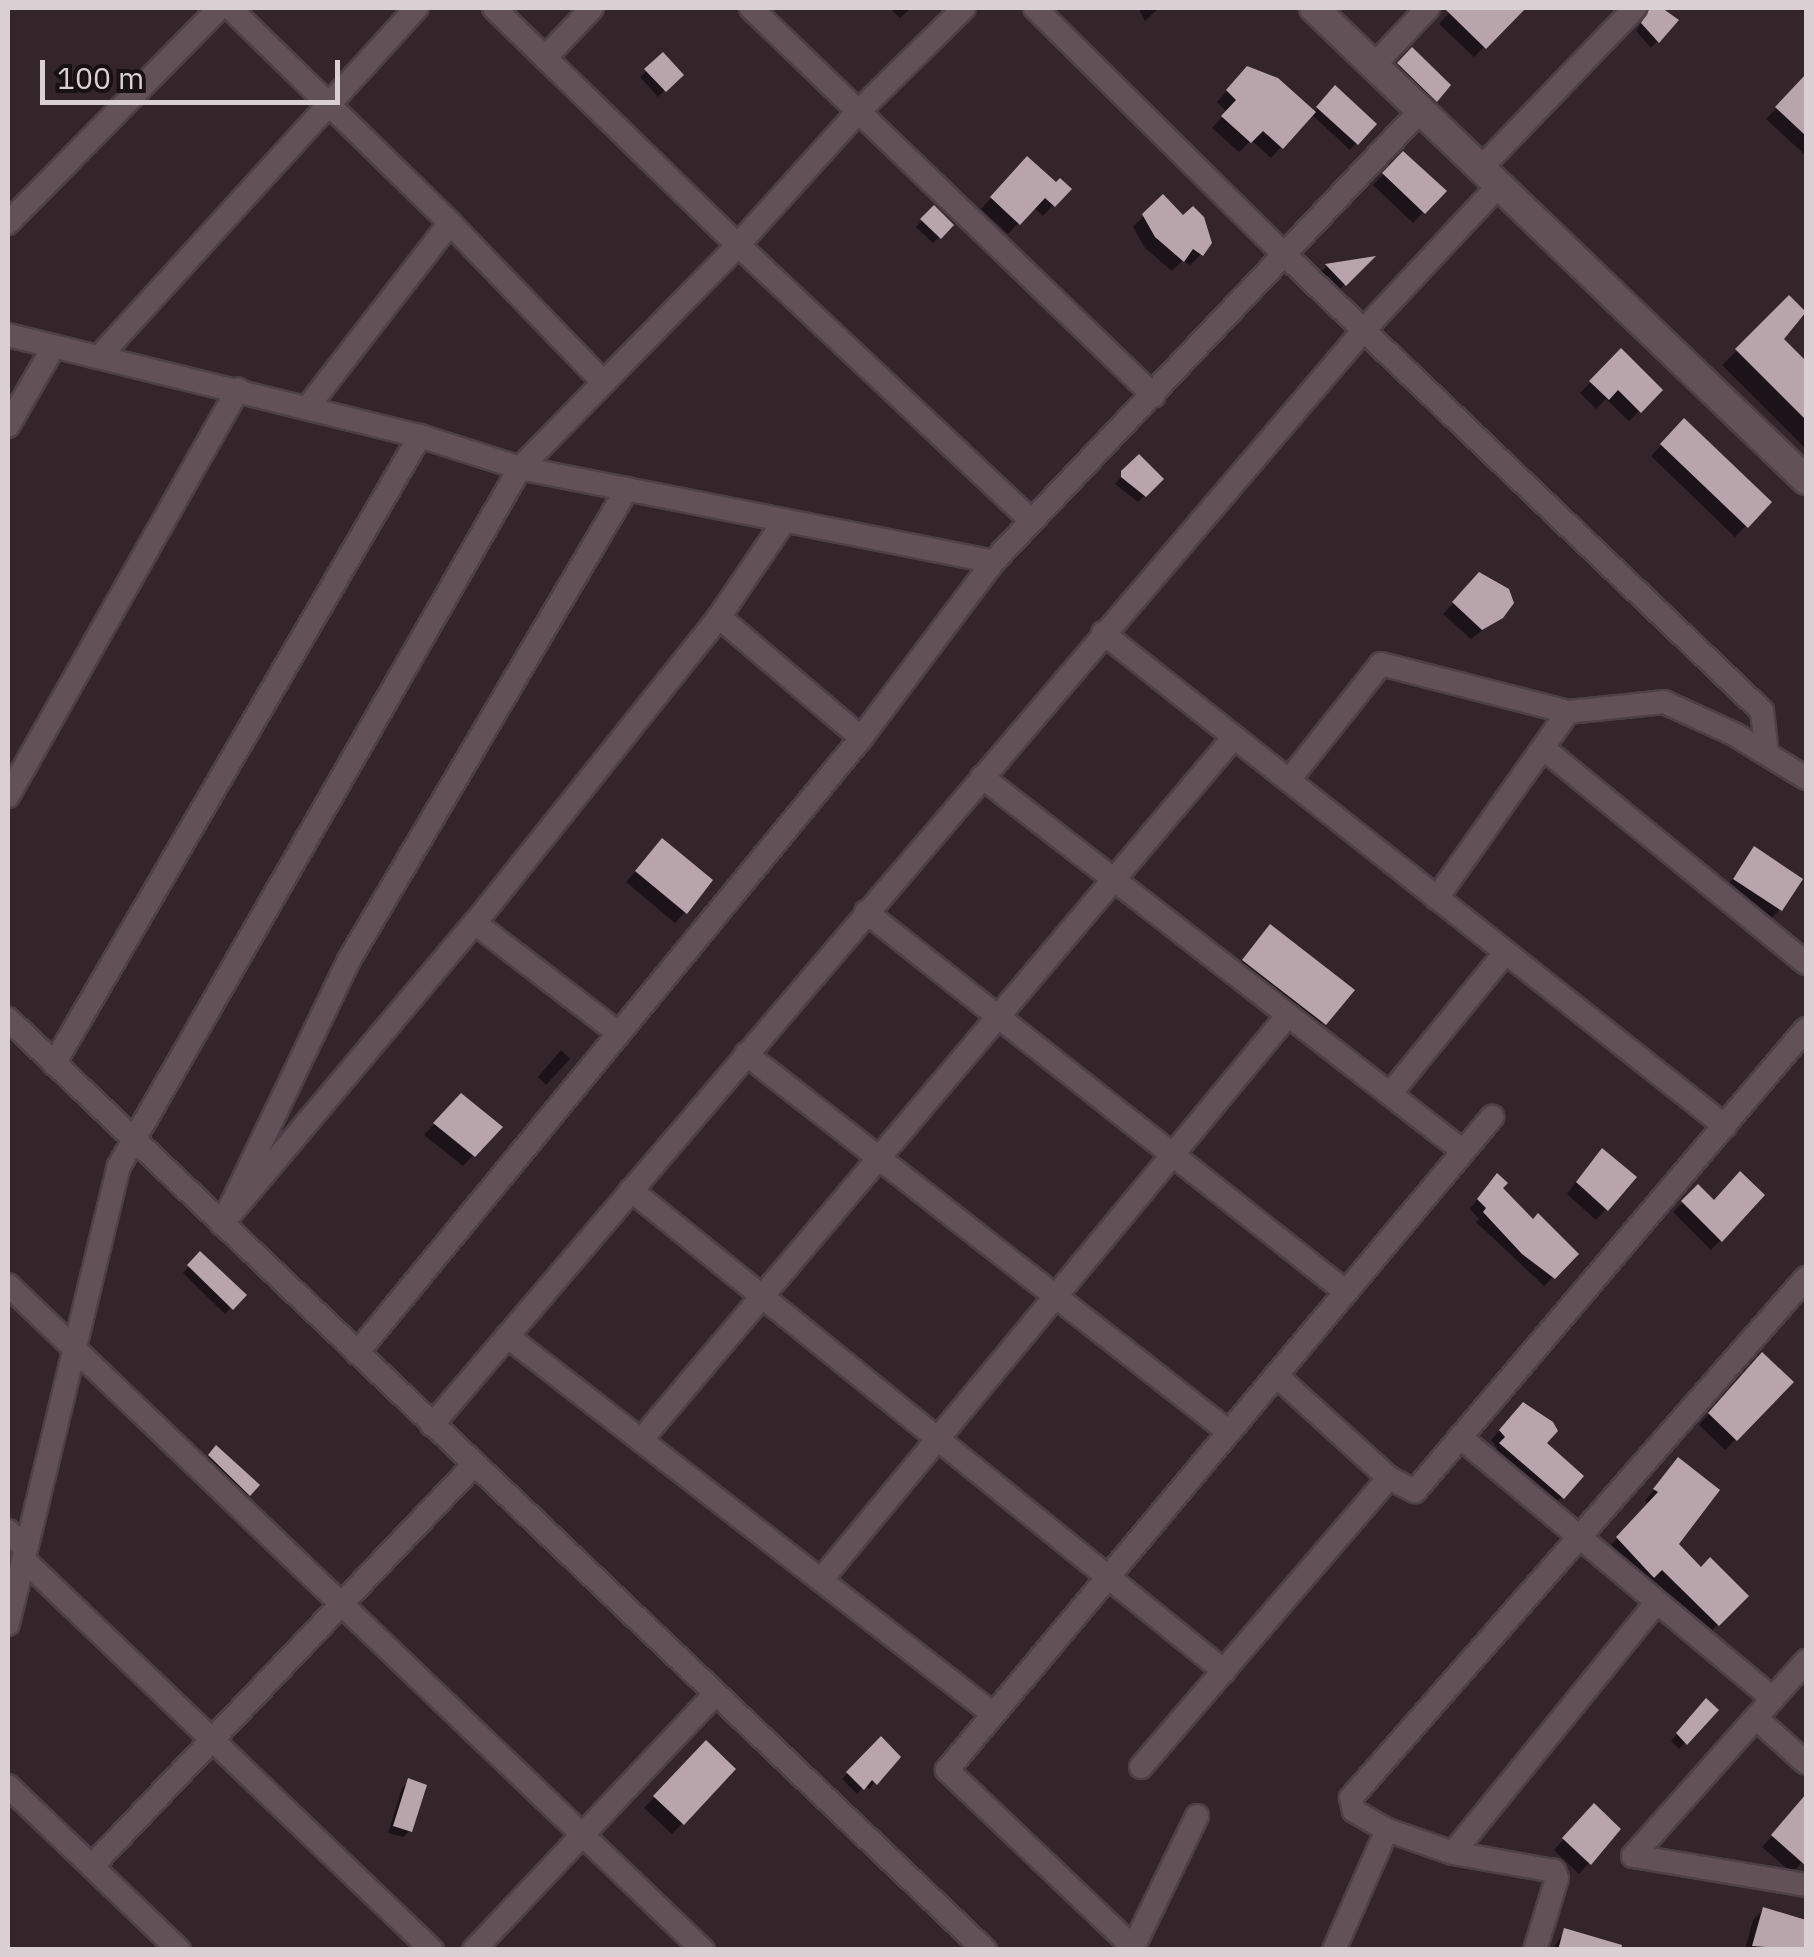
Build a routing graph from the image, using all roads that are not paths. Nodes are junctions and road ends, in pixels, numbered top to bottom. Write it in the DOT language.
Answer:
graph roads {
  1 [pos="219,8"];
  2 [pos="230,8"];
  3 [pos="416,8"];
  4 [pos="494,8"];
  5 [pos="592,8"];
  6 [pos="750,8"];
  7 [pos="964,8"];
  8 [pos="1035,8"];
  9 [pos="1314,8"];
  10 [pos="1428,8"];
  11 [pos="1636,8"];
  12 [pos="545,58"];
  13 [pos="1374,64"];
  14 [pos="326,102"];
  15 [pos="1421,110"];
  16 [pos="856,114"];
  17 [pos="1490,176"];
  18 [pos="8,223"];
  19 [pos="450,223"];
  20 [pos="738,245"];
  21 [pos="1284,254"];
  22 [pos="1363,330"];
  23 [pos="8,335"];
  24 [pos="54,346"];
  25 [pos="99,356"];
  26 [pos="602,380"];
  27 [pos="238,389"];
  28 [pos="1154,396"];
  29 [pos="308,408"];
  30 [pos="8,426"];
  31 [pos="420,436"];
  32 [pos="520,468"];
  33 [pos="1806,480"];
  34 [pos="626,489"];
  35 [pos="786,520"];
  36 [pos="1032,522"];
  37 [pos="993,562"];
  38 [pos="719,617"];
  39 [pos="1103,634"];
  40 [pos="1568,712"];
  41 [pos="860,738"];
  42 [pos="1234,738"];
  43 [pos="1543,748"];
  44 [pos="1767,754"];
  45 [pos="982,777"];
  46 [pos="1806,778"];
  47 [pos="1289,780"];
  48 [pos="8,796"];
  49 [pos="1114,880"];
  50 [pos="1437,898"];
  51 [pos="866,912"];
  52 [pos="475,923"];
  53 [pos="1506,952"];
  54 [pos="1806,963"];
  55 [pos="1288,1015"];
  56 [pos="999,1017"];
  57 [pos="8,1019"];
  58 [pos="1806,1029"];
  59 [pos="617,1032"];
  60 [pos="746,1054"];
  61 [pos="54,1064"];
  62 [pos="1390,1094"];
  63 [pos="1492,1117"];
  64 [pos="1725,1126"];
  65 [pos="134,1140"];
  66 [pos="1463,1151"];
  67 [pos="1173,1155"];
  68 [pos="879,1158"];
  69 [pos="630,1190"];
  70 [pos="222,1224"];
  71 [pos="1806,1278"];
  72 [pos="8,1285"];
  73 [pos="1346,1292"];
  74 [pos="1056,1296"];
  75 [pos="762,1297"];
  76 [pos="507,1336"];
  77 [pos="74,1350"];
  78 [pos="357,1353"];
  79 [pos="1276,1375"];
  80 [pos="432,1425"];
  81 [pos="1229,1432"];
  82 [pos="1460,1436"];
  83 [pos="938,1439"];
  84 [pos="641,1440"];
  85 [pos="474,1465"];
  86 [pos="1389,1478"];
  87 [pos="8,1531"];
  88 [pos="1579,1537"];
  89 [pos="25,1554"];
  90 [pos="1108,1577"];
  91 [pos="821,1580"];
  92 [pos="1656,1603"];
  93 [pos="342,1606"];
  94 [pos="8,1624"];
  95 [pos="1806,1661"];
  96 [pos="1224,1671"];
  97 [pos="715,1694"];
  98 [pos="1773,1699"];
  99 [pos="993,1714"];
  100 [pos="1756,1718"];
  101 [pos="212,1738"];
  102 [pos="1806,1763"];
  103 [pos="1142,1768"];
  104 [pos="8,1786"];
  105 [pos="1197,1816"];
  106 [pos="1387,1830"];
  107 [pos="582,1834"];
  108 [pos="1453,1853"];
  109 [pos="92,1866"];
  110 [pos="1806,1885"];
  111 [pos="1133,1948"];
  112 [pos="179,1950"];
  113 [pos="432,1950"];
  114 [pos="474,1950"];
  115 [pos="703,1950"];
  116 [pos="985,1950"];
  117 [pos="1334,1950"];
  118 [pos="1535,1950"];
  1 -- 18 [label="street"];
  2 -- 14 [label="street"];
  3 -- 14 [label="street"];
  4 -- 12 [label="street"];
  5 -- 12 [label="street"];
  6 -- 16 [label="street"];
  7 -- 16 [label="street"];
  8 -- 21 [label="street"];
  9 -- 13 [label="street"];
  10 -- 13 [label="street"];
  11 -- 17 [label="street"];
  12 -- 20 [label="street"];
  13 -- 15 [label="street"];
  14 -- 19 [label="street"];
  14 -- 25 [label="street"];
  15 -- 17 [label="street"];
  15 -- 21 [label="street"];
  16 -- 20 [label="street"];
  16 -- 28 [label="street"];
  17 -- 22 [label="street"];
  17 -- 33 [label="street"];
  19 -- 26 [label="street"];
  19 -- 29 [label="street"];
  20 -- 26 [label="street"];
  20 -- 36 [label="street"];
  21 -- 22 [label="street"];
  21 -- 28 [label="street"];
  22 -- 39 [label="street"];
  22 -- 44 [label="street"];
  23 -- 24 [label="street"];
  24 -- 25 [label="street"];
  24 -- 30 [label="street"];
  25 -- 27 [label="street"];
  26 -- 32 [label="street"];
  27 -- 29 [label="street"];
  27 -- 48 [label="street"];
  28 -- 36 [label="street"];
  29 -- 31 [label="street"];
  31 -- 32 [label="street"];
  31 -- 61 [label="street"];
  32 -- 34 [label="street"];
  32 -- 65 [label="street"];
  34 -- 35 [label="street"];
  34 -- 70 [label="street"];
  35 -- 37 [label="street"];
  35 -- 38 [label="street"];
  36 -- 37 [label="street"];
  37 -- 41 [label="street"];
  38 -- 41 [label="street"];
  38 -- 52 [label="street"];
  39 -- 42 [label="street"];
  39 -- 45 [label="street"];
  40 -- 43 [label="street"];
  40 -- 44 [label="street"];
  40 -- 47 [label="street"];
  41 -- 59 [label="street"];
  42 -- 47 [label="street"];
  42 -- 49 [label="street"];
  43 -- 50 [label="street"];
  43 -- 54 [label="street"];
  44 -- 46 [label="street"];
  45 -- 49 [label="street"];
  45 -- 51 [label="street"];
  47 -- 50 [label="street"];
  49 -- 55 [label="street"];
  49 -- 56 [label="street"];
  50 -- 53 [label="street"];
  51 -- 56 [label="street"];
  51 -- 60 [label="street"];
  52 -- 59 [label="street"];
  52 -- 70 [label="street"];
  53 -- 62 [label="street"];
  53 -- 64 [label="street"];
  55 -- 62 [label="street"];
  55 -- 67 [label="street"];
  56 -- 67 [label="street"];
  56 -- 68 [label="street"];
  57 -- 61 [label="street"];
  58 -- 64 [label="street"];
  59 -- 78 [label="street"];
  60 -- 68 [label="street"];
  60 -- 69 [label="street"];
  61 -- 65 [label="street"];
  62 -- 66 [label="street"];
  63 -- 66 [label="street"];
  64 -- 82 [label="street"];
  65 -- 70 [label="street"];
  65 -- 77 [label="street"];
  66 -- 73 [label="street"];
  67 -- 73 [label="street"];
  67 -- 74 [label="street"];
  68 -- 74 [label="street"];
  68 -- 75 [label="street"];
  69 -- 75 [label="street"];
  69 -- 76 [label="street"];
  70 -- 78 [label="street"];
  71 -- 88 [label="street"];
  72 -- 77 [label="street"];
  73 -- 79 [label="street"];
  74 -- 81 [label="street"];
  74 -- 83 [label="street"];
  75 -- 83 [label="street"];
  75 -- 84 [label="street"];
  76 -- 80 [label="street"];
  76 -- 84 [label="street"];
  77 -- 89 [label="street"];
  77 -- 93 [label="street"];
  78 -- 80 [label="street"];
  79 -- 81 [label="street"];
  79 -- 86 [label="street"];
  80 -- 85 [label="street"];
  81 -- 90 [label="street"];
  82 -- 86 [label="street"];
  82 -- 88 [label="street"];
  83 -- 90 [label="street"];
  83 -- 91 [label="street"];
  84 -- 91 [label="street"];
  85 -- 93 [label="street"];
  85 -- 97 [label="street"];
  86 -- 96 [label="street"];
  87 -- 89 [label="street"];
  88 -- 92 [label="street"];
  88 -- 106 [label="street"];
  89 -- 94 [label="street"];
  89 -- 101 [label="street"];
  90 -- 96 [label="street"];
  90 -- 99 [label="street"];
  91 -- 99 [label="street"];
  92 -- 98 [label="street"];
  92 -- 108 [label="street"];
  93 -- 101 [label="street"];
  93 -- 107 [label="street"];
  95 -- 98 [label="street"];
  96 -- 103 [label="street"];
  97 -- 107 [label="street"];
  97 -- 116 [label="street"];
  98 -- 100 [label="street"];
  99 -- 111 [label="street"];
  100 -- 102 [label="street"];
  100 -- 110 [label="street"];
  101 -- 109 [label="street"];
  101 -- 113 [label="street"];
  104 -- 109 [label="street"];
  105 -- 111 [label="street"];
  106 -- 108 [label="street"];
  106 -- 117 [label="street"];
  107 -- 114 [label="street"];
  107 -- 115 [label="street"];
  108 -- 118 [label="street"];
  109 -- 112 [label="street"];
}
